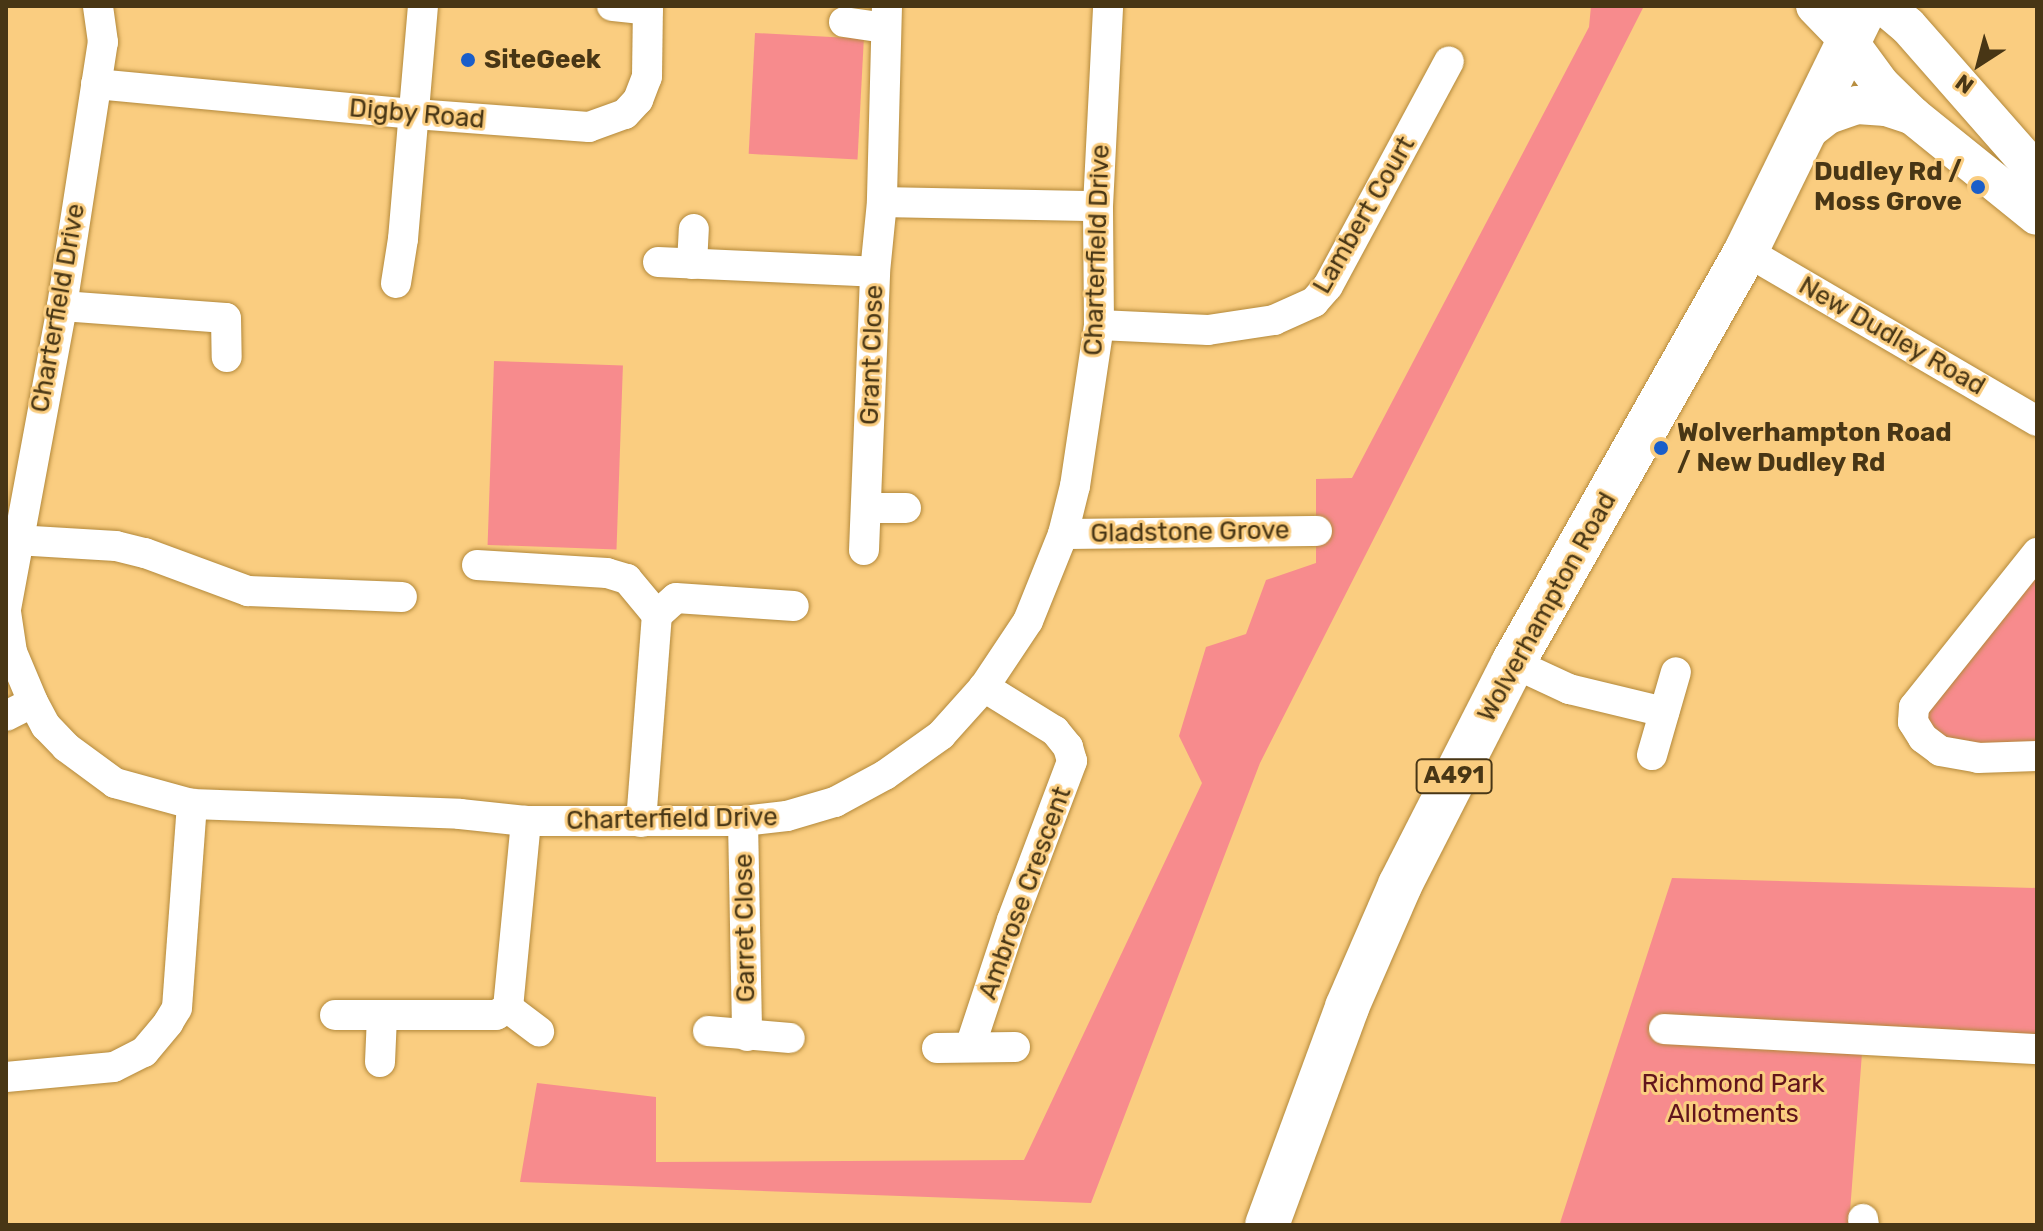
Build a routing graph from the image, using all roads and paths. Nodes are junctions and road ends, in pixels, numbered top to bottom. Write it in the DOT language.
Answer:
graph roads {
  1 [pos="98,6"];
  2 [pos="423,6"];
  3 [pos="612,6"];
  4 [pos="1108,6"];
  5 [pos="1815,6"];
  6 [pos="1884,6"];
  7 [pos="648,8"];
  8 [pos="886,17"];
  9 [pos="844,22"];
  10 [pos="1857,23"];
  11 [pos="1449,61"];
  12 [pos="96,84"];
  13 [pos="415,114"];
  14 [pos="1913,116"];
  15 [pos="1806,132"];
  16 [pos="2037,173"];
  17 [pos="882,202"];
  18 [pos="1098,206"];
  19 [pos="2037,216"];
  20 [pos="694,229"];
  21 [pos="1746,251"];
  22 [pos="658,262"];
  23 [pos="692,264"];
  24 [pos="875,272"];
  25 [pos="396,283"];
  26 [pos="62,306"];
  27 [pos="1099,325"];
  28 [pos="227,357"];
  29 [pos="2037,421"];
  30 [pos="868,508"];
  31 [pos="906,508"];
  32 [pos="1317,531"];
  33 [pos="1063,534"];
  34 [pos="16,540"];
  35 [pos="864,550"];
  36 [pos="2037,553"];
  37 [pos="477,565"];
  38 [pos="402,597"];
  39 [pos="794,606"];
  40 [pos="6,610"];
  41 [pos="657,615"];
  42 [pos="1513,663"];
  43 [pos="1676,672"];
  44 [pos="984,687"];
  45 [pos="33,702"];
  46 [pos="1664,712"];
  47 [pos="6,716"];
  48 [pos="1652,755"];
  49 [pos="2037,756"];
  50 [pos="192,804"];
  51 [pos="526,821"];
  52 [pos="743,821"];
  53 [pos="641,822"];
  54 [pos="508,1008"];
  55 [pos="335,1015"];
  56 [pos="382,1016"];
  57 [pos="1664,1029"];
  58 [pos="539,1031"];
  59 [pos="708,1031"];
  60 [pos="747,1036"];
  61 [pos="790,1038"];
  62 [pos="970,1047"];
  63 [pos="1015,1047"];
  64 [pos="937,1048"];
  65 [pos="2037,1049"];
  66 [pos="380,1062"];
  67 [pos="6,1077"];
  68 [pos="1267,1225"];
  1 -- 12 [label="street, Charterfield Drive"];
  2 -- 13 [label="street"];
  3 -- 7 [label="street, Digby Road"];
  4 -- 18 [label="street, Charterfield Drive"];
  5 -- 10 [label="main road"];
  6 -- 16 [label="main road"];
  7 -- 13 [label="street, Digby Road"];
  8 -- 9 [label="street"];
  8 -- 17 [label="street, Grant Close"];
  10 -- 14 [label="main road"];
  10 -- 15 [label="highway, Wolverhampton Road / A491"];
  11 -- 27 [label="street, Lambert Court"];
  12 -- 13 [label="street, Digby Road"];
  12 -- 26 [label="street, Charterfield Drive"];
  13 -- 25 [label="street"];
  14 -- 15 [label="main road"];
  14 -- 19 [label="main road"];
  15 -- 21 [label="highway, Wolverhampton Road / A491"];
  17 -- 18 [label="street"];
  17 -- 24 [label="street, Grant Close"];
  18 -- 27 [label="street, Charterfield Drive"];
  20 -- 23 [label="street"];
  21 -- 29 [label="street, New Dudley Road"];
  21 -- 42 [label="highway, Wolverhampton Road / A491"];
  22 -- 23 [label="street"];
  23 -- 24 [label="street"];
  24 -- 30 [label="street, Grant Close"];
  26 -- 28 [label="street"];
  26 -- 34 [label="street, Charterfield Drive"];
  27 -- 33 [label="street, Charterfield Drive"];
  30 -- 31 [label="street"];
  30 -- 35 [label="street, Grant Close"];
  32 -- 33 [label="street, Gladstone Grove"];
  33 -- 44 [label="street, Charterfield Drive"];
  34 -- 38 [label="street"];
  34 -- 40 [label="street, Charterfield Drive"];
  36 -- 49 [label="street"];
  37 -- 41 [label="street"];
  39 -- 41 [label="street"];
  40 -- 45 [label="street, Charterfield Drive"];
  41 -- 53 [label="street"];
  42 -- 46 [label="street"];
  42 -- 68 [label="highway, Wolverhampton Road / A491"];
  43 -- 46 [label="street"];
  44 -- 52 [label="street, Charterfield Drive"];
  44 -- 62 [label="street, Ambrose Crescent"];
  45 -- 47 [label="street"];
  45 -- 50 [label="street, Charterfield Drive"];
  46 -- 48 [label="street"];
  50 -- 51 [label="street, Charterfield Drive"];
  50 -- 67 [label="street"];
  51 -- 53 [label="street, Charterfield Drive"];
  51 -- 54 [label="street"];
  52 -- 53 [label="street, Charterfield Drive"];
  52 -- 60 [label="street, Garret Close"];
  54 -- 56 [label="street"];
  54 -- 58 [label="street"];
  55 -- 56 [label="street"];
  56 -- 66 [label="street"];
  57 -- 65 [label="street"];
  59 -- 60 [label="street, Garret Close"];
  60 -- 61 [label="street, Garret Close"];
  62 -- 63 [label="street"];
  62 -- 64 [label="street"];
}
